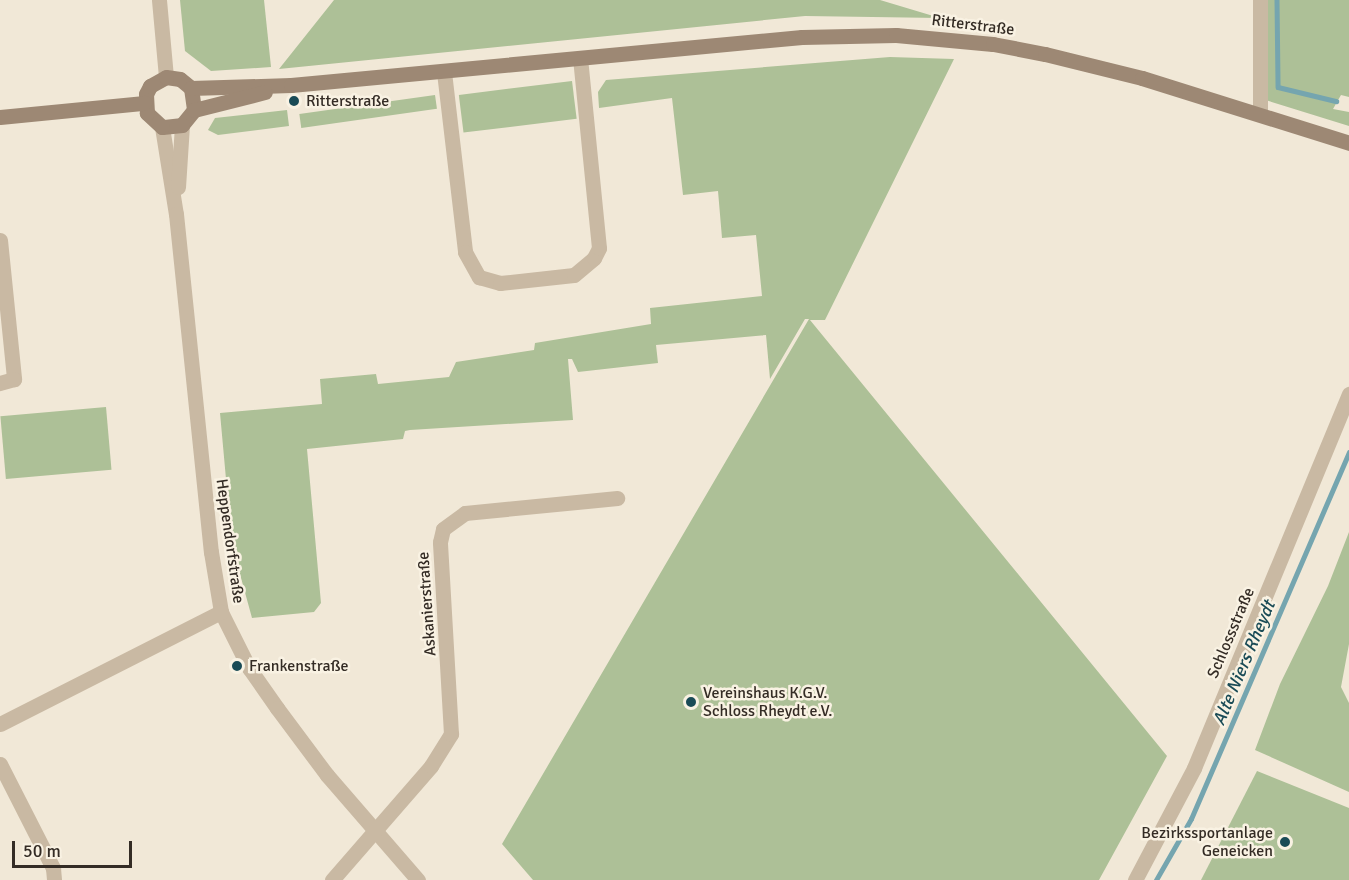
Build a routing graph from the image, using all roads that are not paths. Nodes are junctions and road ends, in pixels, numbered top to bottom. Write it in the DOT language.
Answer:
graph roads {
  1 [pos="159,0"];
  2 [pos="1260,0"];
  3 [pos="580,58"];
  4 [pos="444,72"];
  5 [pos="166,77"];
  6 [pos="291,85"];
  7 [pos="191,88"];
  8 [pos="144,103"];
  9 [pos="194,111"];
  10 [pos="1260,114"];
  11 [pos="0,117"];
  12 [pos="182,125"];
  13 [pos="162,127"];
  14 [pos="1349,143"];
  15 [pos="176,214"];
  16 [pos="0,240"];
  17 [pos="0,383"];
  18 [pos="1349,394"];
  19 [pos="617,498"];
  20 [pos="221,612"];
  21 [pos="0,723"];
  22 [pos="0,764"];
  23 [pos="376,831"];
  24 [pos="54,880"];
  25 [pos="332,880"];
  26 [pos="418,880"];
  27 [pos="1135,880"];
  1 -- 5 [label="street"];
  2 -- 10 [label="street"];
  3 -- 4 [label="main road, Ritterstraße"];
  3 -- 4 [label="street"];
  3 -- 10 [label="main road, Ritterstraße"];
  4 -- 6 [label="main road, Ritterstraße"];
  5 -- 7 [label="main road, Ritterstraße"];
  5 -- 8 [label="main road"];
  6 -- 7 [label="main road, Ritterstraße"];
  6 -- 9 [label="main road, Ritterstraße"];
  7 -- 9 [label="main road"];
  8 -- 11 [label="main road"];
  8 -- 13 [label="main road"];
  9 -- 12 [label="main road"];
  10 -- 14 [label="main road, Ritterstraße"];
  12 -- 13 [label="main road"];
  12 -- 15 [label="street, Heppendorfstraße"];
  13 -- 15 [label="street, Heppendorfstraße"];
  15 -- 20 [label="street, Heppendorfstraße"];
  16 -- 17 [label="street"];
  18 -- 27 [label="street, Schlossstraße"];
  19 -- 23 [label="street, Askanierstraße"];
  20 -- 21 [label="street"];
  20 -- 23 [label="street, Heppendorfstraße"];
  22 -- 24 [label="street"];
  23 -- 25 [label="street"];
  23 -- 26 [label="street, Heppendorfstraße"];
}
